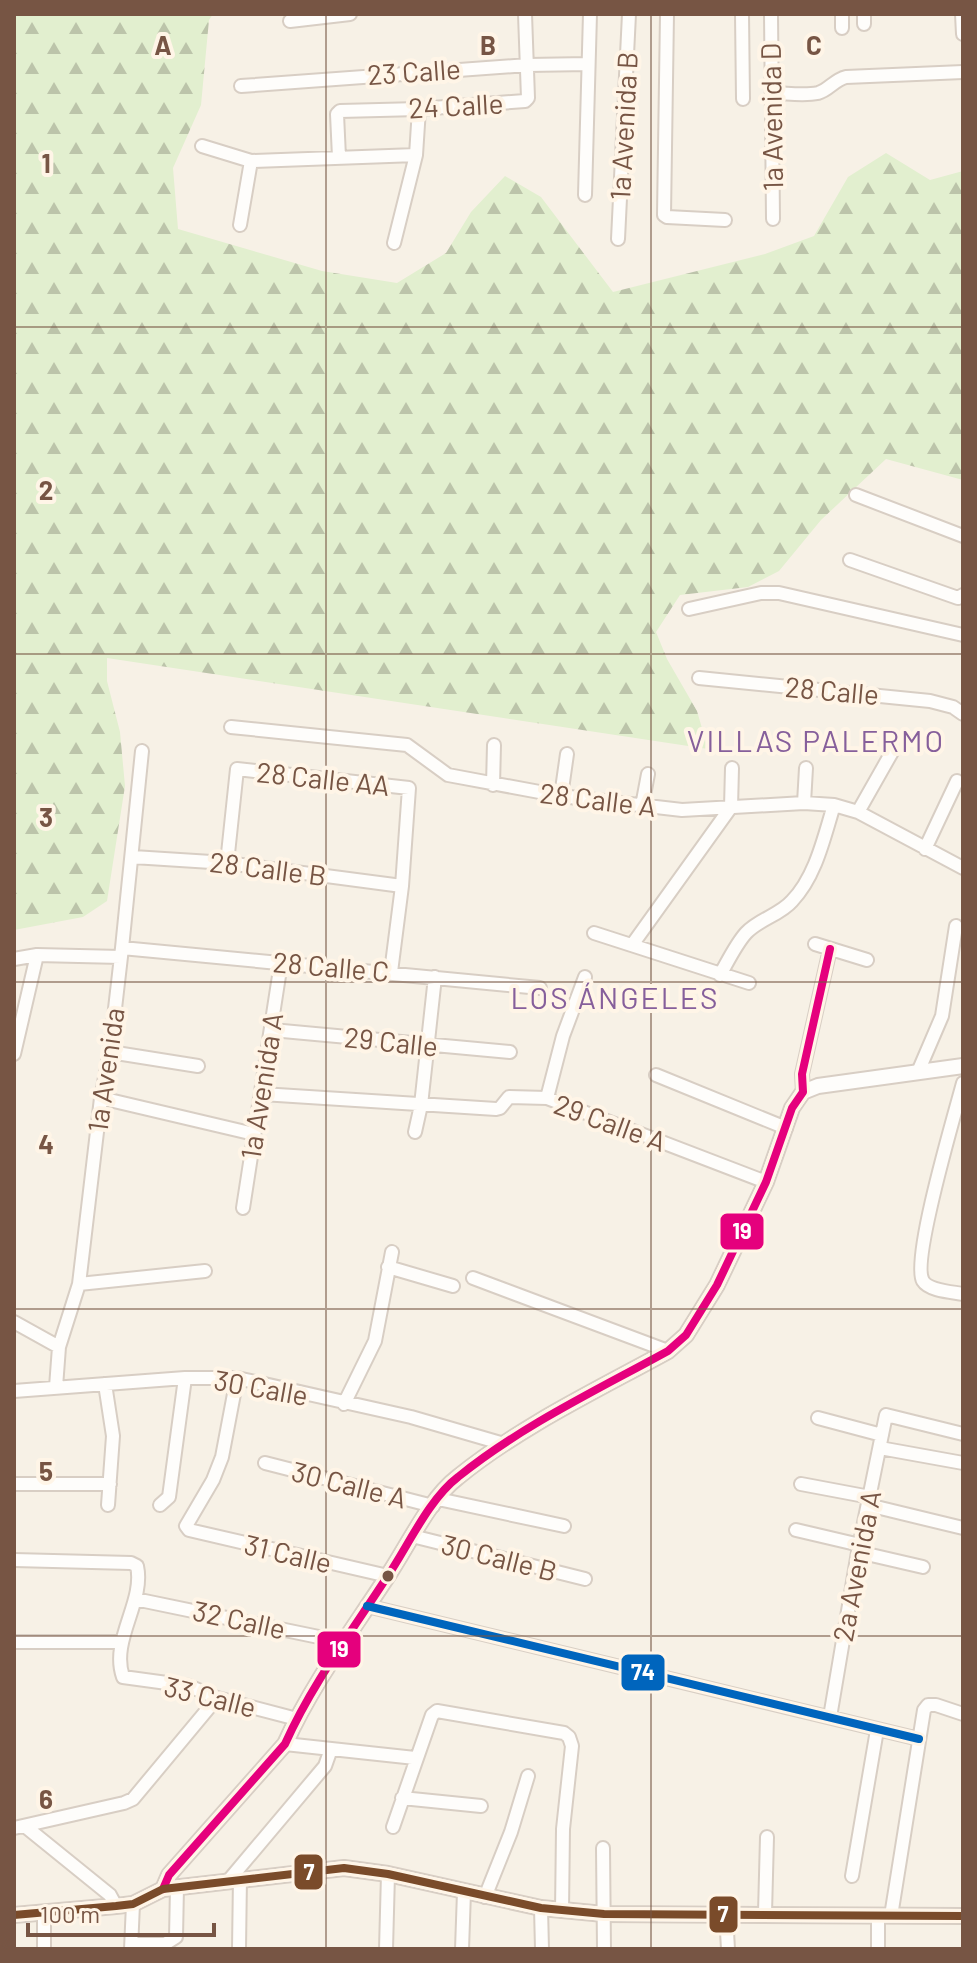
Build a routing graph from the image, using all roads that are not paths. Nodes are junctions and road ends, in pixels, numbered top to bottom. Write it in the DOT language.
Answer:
graph roads {
  1 [pos="350,14"];
  2 [pos="525,14"];
  3 [pos="590,14"];
  4 [pos="629,14"];
  5 [pos="667,14"];
  6 [pos="742,14"];
  7 [pos="771,14"];
  8 [pos="962,14"];
  9 [pos="290,21"];
  10 [pos="963,34"];
  11 [pos="588,64"];
  12 [pos="528,65"];
  13 [pos="963,72"];
  14 [pos="241,86"];
  15 [pos="772,93"];
  16 [pos="743,99"];
  17 [pos="419,109"];
  18 [pos="202,146"];
  19 [pos="416,155"];
  20 [pos="339,157"];
  21 [pos="251,161"];
  22 [pos="585,195"];
  23 [pos="773,219"];
  24 [pos="725,220"];
  25 [pos="240,225"];
  26 [pos="618,239"];
  27 [pos="394,243"];
  28 [pos="856,495"];
  29 [pos="963,536"];
  30 [pos="850,560"];
  31 [pos="963,595"];
  32 [pos="689,609"];
  33 [pos="963,635"];
  34 [pos="699,678"];
  35 [pos="963,714"];
  36 [pos="231,727"];
  37 [pos="494,745"];
  38 [pos="142,751"];
  39 [pos="892,752"];
  40 [pos="567,754"];
  41 [pos="732,768"];
  42 [pos="806,768"];
  43 [pos="648,774"];
  44 [pos="957,781"];
  45 [pos="493,785"];
  46 [pos="561,796"];
  47 [pos="804,803"];
  48 [pos="834,805"];
  49 [pos="642,806"];
  50 [pos="731,807"];
  51 [pos="858,812"];
  52 [pos="925,849"];
  53 [pos="133,857"];
  54 [pos="227,863"];
  55 [pos="963,868"];
  56 [pos="402,886"];
  57 [pos="956,926"];
  58 [pos="594,933"];
  59 [pos="815,944"];
  60 [pos="632,945"];
  61 [pos="830,949"];
  62 [pos="122,952"];
  63 [pos="37,955"];
  64 [pos="14,959"];
  65 [pos="867,960"];
  66 [pos="281,963"];
  67 [pos="391,972"];
  68 [pos="720,975"];
  69 [pos="435,977"];
  70 [pos="585,977"];
  71 [pos="749,983"];
  72 [pos="540,988"];
  73 [pos="272,1030"];
  74 [pos="427,1046"];
  75 [pos="110,1052"];
  76 [pos="510,1052"];
  77 [pos="14,1054"];
  78 [pos="198,1066"];
  79 [pos="963,1066"];
  80 [pos="918,1072"];
  81 [pos="656,1075"];
  82 [pos="963,1083"];
  83 [pos="803,1092"];
  84 [pos="262,1094"];
  85 [pos="101,1098"];
  86 [pos="547,1098"];
  87 [pos="421,1105"];
  88 [pos="786,1128"];
  89 [pos="415,1132"];
  90 [pos="254,1134"];
  91 [pos="766,1182"];
  92 [pos="243,1208"];
  93 [pos="392,1252"];
  94 [pos="388,1267"];
  95 [pos="205,1271"];
  96 [pos="473,1278"];
  97 [pos="79,1284"];
  98 [pos="453,1286"];
  99 [pos="963,1294"];
  100 [pos="14,1322"];
  101 [pos="59,1347"];
  102 [pos="668,1351"];
  103 [pos="185,1378"];
  104 [pos="237,1378"];
  105 [pos="105,1384"];
  106 [pos="56,1387"];
  107 [pos="14,1391"];
  108 [pos="344,1404"];
  109 [pos="818,1418"];
  110 [pos="963,1434"];
  111 [pos="881,1442"];
  112 [pos="504,1444"];
  113 [pos="265,1463"];
  114 [pos="963,1463"];
  115 [pos="14,1484"];
  116 [pos="110,1484"];
  117 [pos="801,1484"];
  118 [pos="869,1501"];
  119 [pos="436,1502"];
  120 [pos="108,1505"];
  121 [pos="160,1505"];
  122 [pos="564,1526"];
  123 [pos="963,1528"];
  124 [pos="796,1530"];
  125 [pos="412,1536"];
  126 [pos="859,1548"];
  127 [pos="14,1560"];
  128 [pos="923,1567"];
  129 [pos="388,1576"];
  130 [pos="585,1579"];
  131 [pos="135,1599"];
  132 [pos="367,1606"];
  133 [pos="14,1642"];
  134 [pos="122,1642"];
  135 [pos="343,1642"];
  136 [pos="217,1698"];
  137 [pos="962,1712"];
  138 [pos="830,1717"];
  139 [pos="297,1719"];
  140 [pos="877,1730"];
  141 [pos="919,1739"];
  142 [pos="285,1744"];
  143 [pos="331,1749"];
  144 [pos="415,1758"];
  145 [pos="528,1776"];
  146 [pos="402,1798"];
  147 [pos="481,1806"];
  148 [pos="393,1827"];
  149 [pos="20,1828"];
  150 [pos="767,1837"];
  151 [pos="603,1848"];
  152 [pos="181,1862"];
  153 [pos="388,1874"];
  154 [pos="852,1876"];
  155 [pos="234,1879"];
  156 [pos="197,1884"];
  157 [pos="170,1888"];
  158 [pos="464,1892"];
  159 [pos="485,1897"];
  160 [pos="133,1904"];
  161 [pos="116,1906"];
  162 [pos="541,1908"];
  163 [pos="562,1911"];
  164 [pos="44,1913"];
  165 [pos="765,1913"];
  166 [pos="604,1914"];
  167 [pos="726,1914"];
  168 [pos="14,1915"];
  169 [pos="885,1916"];
  170 [pos="963,1916"];
  171 [pos="132,1947"];
  172 [pos="239,1948"];
  173 [pos="44,1949"];
  174 [pos="386,1949"];
  175 [pos="462,1949"];
  176 [pos="542,1949"];
  177 [pos="604,1949"];
  178 [pos="728,1949"];
  179 [pos="878,1949"];
  1 -- 9 [label="street"];
  2 -- 12 [label="street"];
  3 -- 11 [label="street"];
  4 -- 26 [label="street, 1a Avenida B"];
  5 -- 24 [label="street"];
  6 -- 16 [label="street"];
  7 -- 15 [label="street, 1a Avenida D"];
  8 -- 10 [label="street"];
  11 -- 12 [label="street, 23 Calle"];
  11 -- 22 [label="street"];
  12 -- 14 [label="street, 23 Calle"];
  12 -- 17 [label="street, 24 Calle"];
  13 -- 15 [label="street"];
  15 -- 23 [label="street, 1a Avenida D"];
  17 -- 19 [label="street"];
  17 -- 20 [label="street, 24 Calle"];
  18 -- 21 [label="street"];
  19 -- 20 [label="street"];
  19 -- 27 [label="street"];
  20 -- 21 [label="street"];
  21 -- 25 [label="street"];
  28 -- 29 [label="street"];
  30 -- 31 [label="street"];
  32 -- 33 [label="street"];
  34 -- 35 [label="street, 28 Calle"];
  36 -- 45 [label="street, 28 Calle A"];
  37 -- 45 [label="street"];
  38 -- 53 [label="street, 1a Avenida"];
  39 -- 51 [label="street"];
  40 -- 46 [label="street"];
  41 -- 50 [label="street"];
  42 -- 47 [label="street"];
  43 -- 49 [label="street"];
  44 -- 52 [label="street"];
  45 -- 46 [label="street, 28 Calle A"];
  46 -- 49 [label="street, 28 Calle A"];
  47 -- 48 [label="street, 28 Calle A"];
  47 -- 50 [label="street, 28 Calle A"];
  48 -- 51 [label="street, 28 Calle A"];
  48 -- 68 [label="street"];
  49 -- 50 [label="street, 28 Calle A"];
  50 -- 60 [label="street"];
  51 -- 52 [label="street, 28 Calle A"];
  52 -- 55 [label="street, 28 Calle A"];
  53 -- 54 [label="street, 28 Calle B"];
  53 -- 62 [label="street, 1a Avenida"];
  54 -- 56 [label="street, 28 Calle B"];
  54 -- 56 [label="street, 28 Calle AA"];
  56 -- 67 [label="street"];
  57 -- 80 [label="street"];
  58 -- 60 [label="street"];
  59 -- 61 [label="street"];
  60 -- 68 [label="street"];
  61 -- 65 [label="street"];
  61 -- 83 [label="street"];
  62 -- 63 [label="street, 28 Calle C"];
  62 -- 66 [label="street, 28 Calle C"];
  62 -- 75 [label="street, 1a Avenida"];
  63 -- 64 [label="street, 28 Calle C"];
  63 -- 77 [label="street"];
  66 -- 67 [label="street, 28 Calle C"];
  66 -- 73 [label="street, 1a Avenida A"];
  67 -- 69 [label="street, 28 Calle C"];
  68 -- 71 [label="street"];
  69 -- 72 [label="street, 28 Calle C"];
  69 -- 74 [label="street"];
  70 -- 86 [label="street"];
  73 -- 74 [label="street, 29 Calle"];
  73 -- 84 [label="street, 1a Avenida A"];
  74 -- 76 [label="street, 29 Calle"];
  74 -- 87 [label="street"];
  75 -- 78 [label="street"];
  75 -- 85 [label="street, 1a Avenida"];
  79 -- 80 [label="street"];
  80 -- 83 [label="street"];
  81 -- 88 [label="street"];
  82 -- 99 [label="street"];
  83 -- 88 [label="street"];
  84 -- 87 [label="street, 29 Calle A"];
  84 -- 90 [label="street, 1a Avenida A"];
  85 -- 90 [label="street"];
  85 -- 97 [label="street, 1a Avenida"];
  86 -- 87 [label="street, 29 Calle A"];
  86 -- 91 [label="street, 29 Calle A"];
  87 -- 89 [label="street"];
  88 -- 91 [label="street"];
  90 -- 92 [label="street, 1a Avenida A"];
  91 -- 102 [label="street"];
  93 -- 94 [label="street"];
  94 -- 98 [label="street"];
  94 -- 108 [label="street"];
  95 -- 97 [label="street"];
  96 -- 102 [label="street"];
  97 -- 101 [label="street, 1a Avenida"];
  100 -- 101 [label="street"];
  101 -- 106 [label="street, 1a Avenida"];
  102 -- 112 [label="street"];
  103 -- 104 [label="street, 30 Calle"];
  103 -- 105 [label="street, 30 Calle"];
  103 -- 121 [label="street"];
  104 -- 108 [label="street, 30 Calle"];
  104 -- 129 [label="street, 31 Calle"];
  105 -- 106 [label="street, 30 Calle"];
  105 -- 116 [label="street"];
  106 -- 107 [label="street, 30 Calle"];
  108 -- 112 [label="street, 30 Calle"];
  109 -- 111 [label="street"];
  110 -- 111 [label="street, 2a Avenida A"];
  111 -- 114 [label="street"];
  111 -- 118 [label="street, 2a Avenida A"];
  112 -- 119 [label="street"];
  113 -- 119 [label="street, 30 Calle A"];
  115 -- 116 [label="street"];
  116 -- 120 [label="street"];
  117 -- 118 [label="street"];
  118 -- 123 [label="street"];
  118 -- 126 [label="street, 2a Avenida A"];
  119 -- 122 [label="street, 30 Calle A"];
  119 -- 125 [label="street"];
  124 -- 126 [label="street"];
  125 -- 129 [label="street"];
  125 -- 130 [label="street, 30 Calle B"];
  126 -- 128 [label="street"];
  126 -- 138 [label="street, 2a Avenida A"];
  127 -- 131 [label="street"];
  129 -- 132 [label="street"];
  131 -- 134 [label="street"];
  131 -- 135 [label="street, 32 Calle"];
  132 -- 135 [label="street"];
  132 -- 138 [label="street"];
  133 -- 134 [label="street"];
  134 -- 136 [label="street, 33 Calle"];
  135 -- 139 [label="street"];
  136 -- 139 [label="street, 33 Calle"];
  136 -- 149 [label="street"];
  137 -- 141 [label="street"];
  138 -- 140 [label="street"];
  139 -- 142 [label="street"];
  140 -- 141 [label="street"];
  140 -- 154 [label="street"];
  141 -- 169 [label="street"];
  142 -- 143 [label="street, 33 Calle"];
  142 -- 152 [label="street"];
  143 -- 144 [label="street, 33 Calle"];
  143 -- 155 [label="street"];
  144 -- 146 [label="street"];
  144 -- 163 [label="street"];
  145 -- 159 [label="street"];
  146 -- 147 [label="street"];
  146 -- 148 [label="street"];
  149 -- 161 [label="street"];
  150 -- 165 [label="street"];
  151 -- 166 [label="street"];
  152 -- 156 [label="street"];
  152 -- 157 [label="street"];
  153 -- 155 [label="street"];
  153 -- 158 [label="street"];
  153 -- 174 [label="street"];
  155 -- 156 [label="street"];
  155 -- 172 [label="street"];
  156 -- 157 [label="street"];
  157 -- 160 [label="street"];
  157 -- 171 [label="street"];
  158 -- 159 [label="street"];
  158 -- 175 [label="street"];
  159 -- 162 [label="street"];
  160 -- 161 [label="street"];
  160 -- 171 [label="street"];
  161 -- 164 [label="street"];
  162 -- 163 [label="street"];
  162 -- 176 [label="street"];
  163 -- 166 [label="street"];
  164 -- 168 [label="street"];
  164 -- 173 [label="street"];
  165 -- 167 [label="street"];
  165 -- 169 [label="street"];
  166 -- 167 [label="street"];
  166 -- 177 [label="street"];
  167 -- 178 [label="street"];
  169 -- 170 [label="street"];
  169 -- 179 [label="street"];
}
